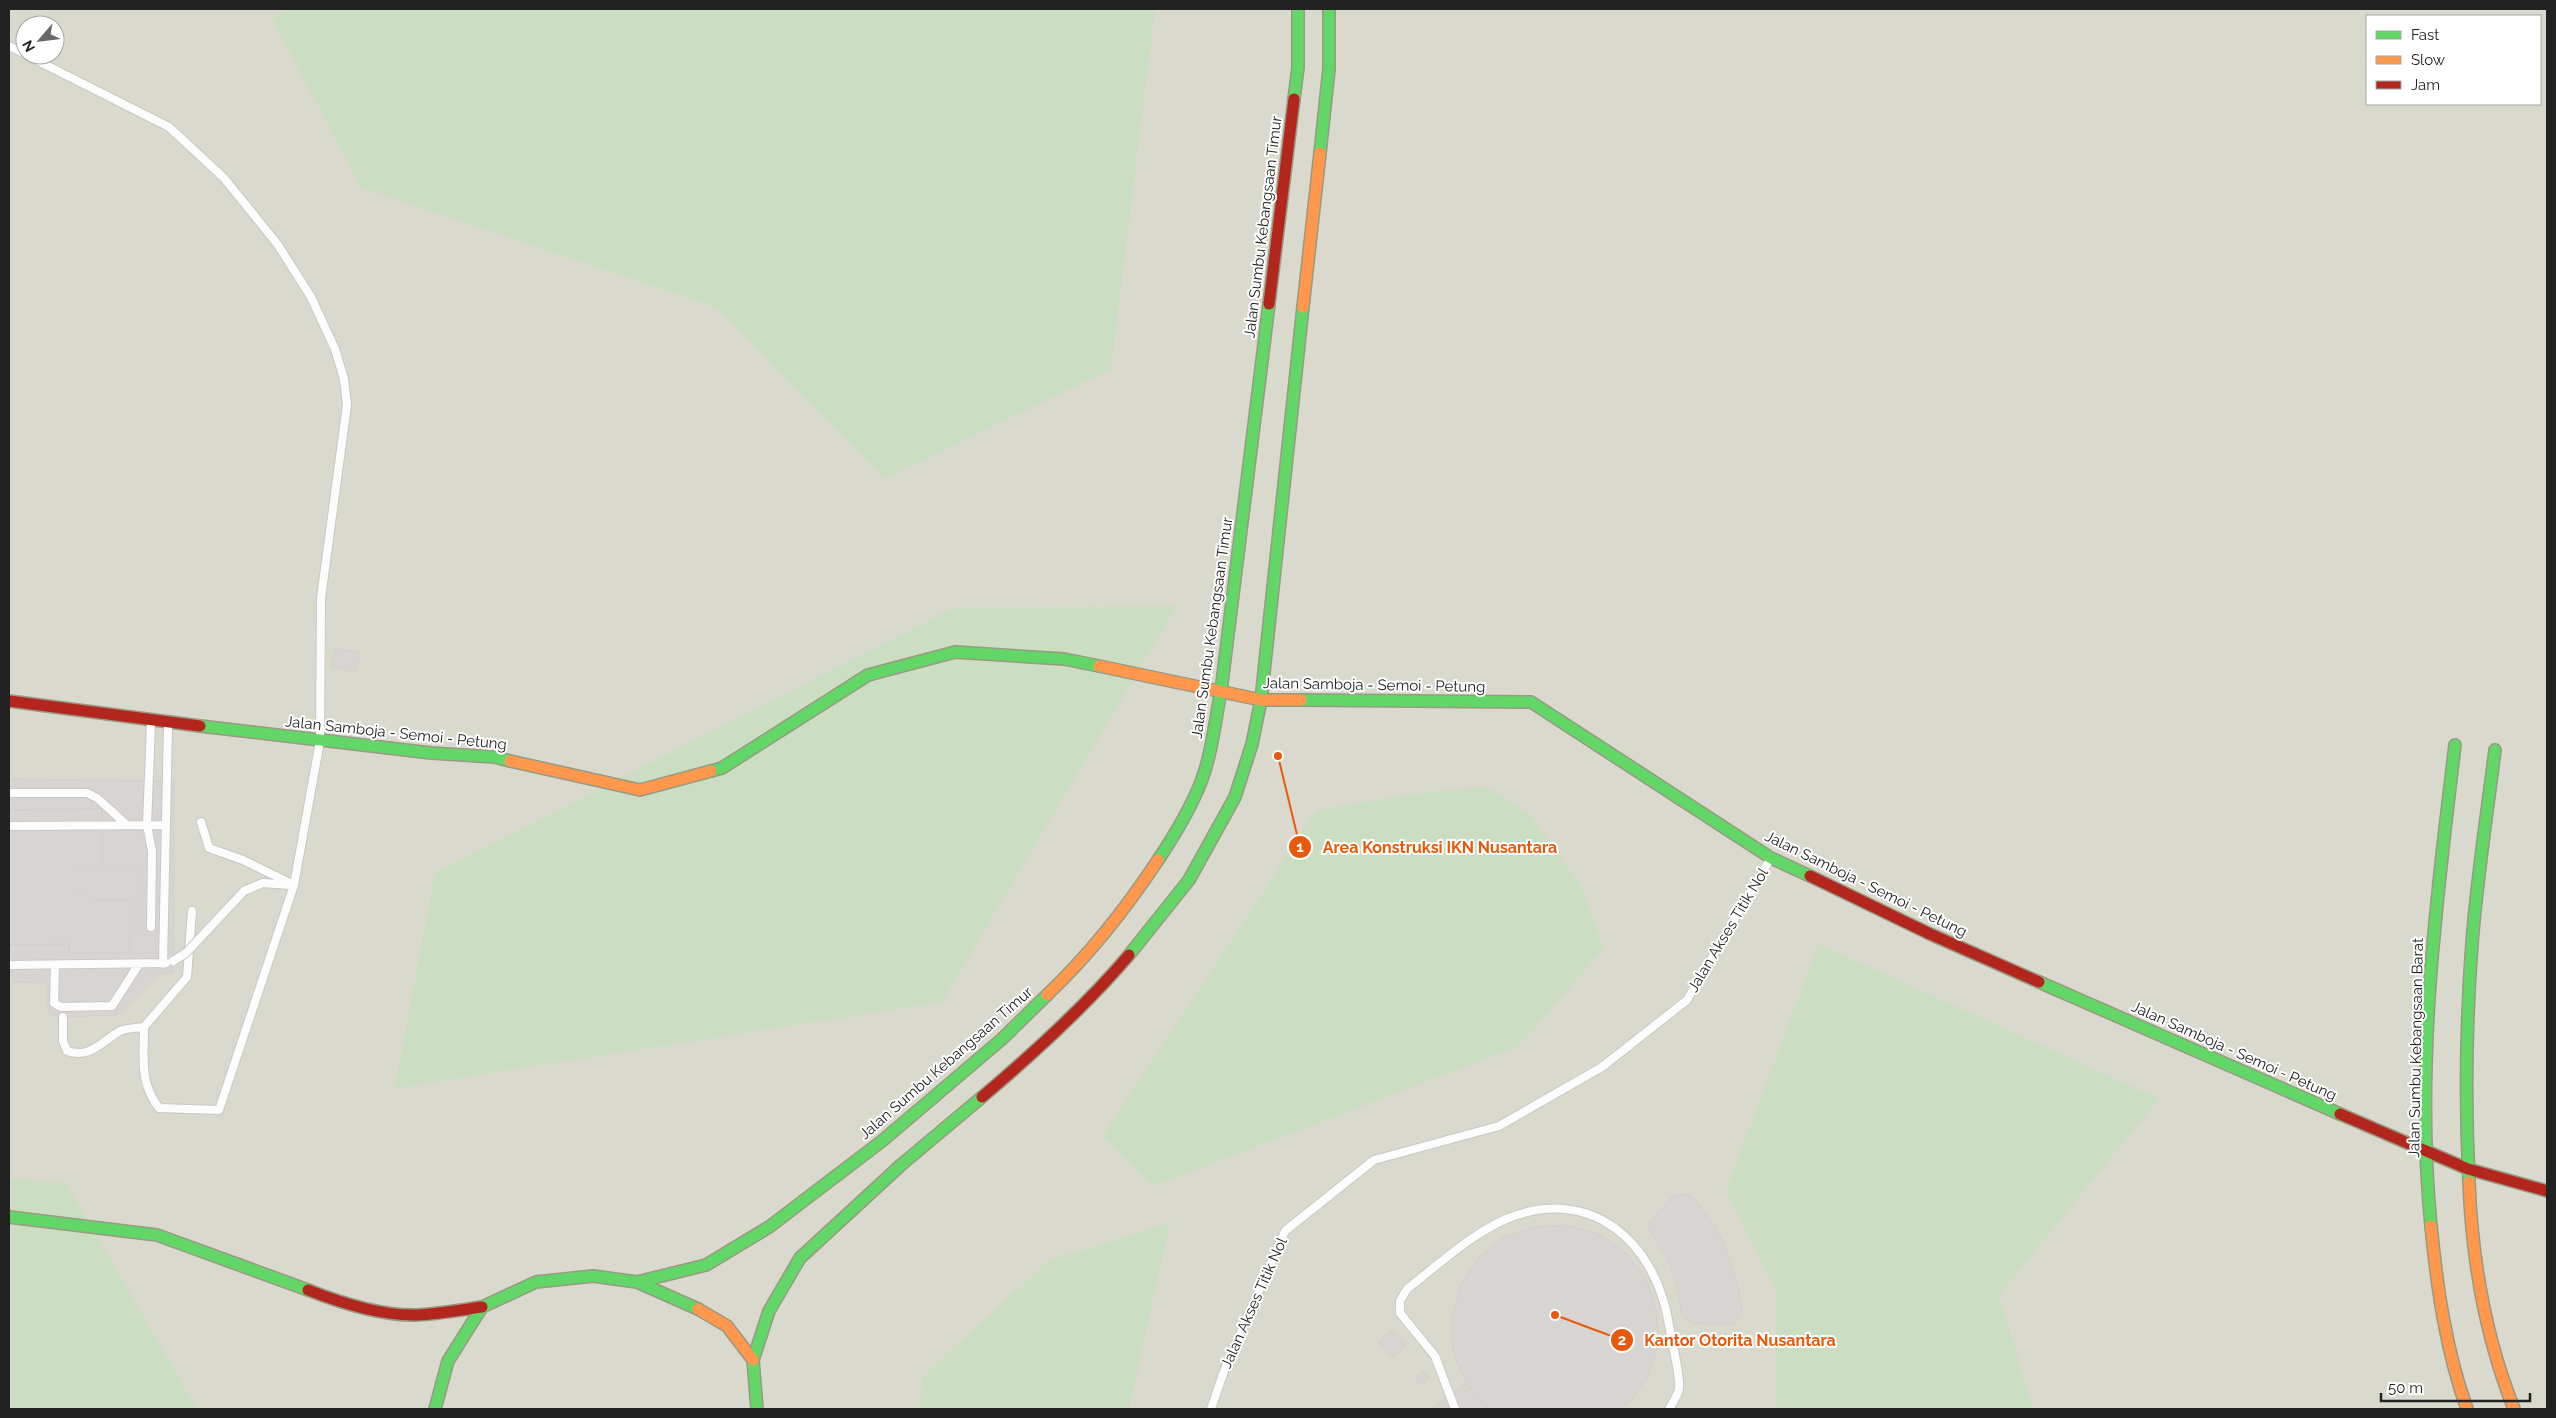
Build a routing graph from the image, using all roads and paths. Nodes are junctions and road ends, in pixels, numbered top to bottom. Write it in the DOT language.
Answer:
graph roads {
  1 [pos="1298,9"];
  2 [pos="1329,9"];
  3 [pos="46,65"];
  4 [pos="1221,691"];
  5 [pos="1261,700"];
  6 [pos="9,701"];
  7 [pos="151,719"];
  8 [pos="168,722"];
  9 [pos="320,741"];
  10 [pos="2455,746"];
  11 [pos="2495,750"];
  12 [pos="9,793"];
  13 [pos="201,822"];
  14 [pos="127,825"];
  15 [pos="147,825"];
  16 [pos="165,825"];
  17 [pos="9,826"];
  18 [pos="1771,858"];
  19 [pos="294,885"];
  20 [pos="192,911"];
  21 [pos="151,927"];
  22 [pos="139,964"];
  23 [pos="163,964"];
  24 [pos="9,965"];
  25 [pos="55,965"];
  26 [pos="62,1017"];
  27 [pos="144,1026"];
  28 [pos="2428,1150"];
  29 [pos="2468,1169"];
  30 [pos="2547,1191"];
  31 [pos="9,1217"];
  32 [pos="637,1282"];
  33 [pos="482,1307"];
  34 [pos="753,1360"];
  35 [pos="435,1409"];
  36 [pos="757,1409"];
  37 [pos="1211,1409"];
  38 [pos="1455,1409"];
  39 [pos="1669,1409"];
  40 [pos="2467,1409"];
  41 [pos="2514,1409"];
  1 -- 4 [label="main road, Jalan Sumbu Kebangsaan Timur"];
  2 -- 5 [label="main road"];
  3 -- 9 [label="lane"];
  4 -- 5 [label="main road, Jalan Samboja - Semoi - Petung"];
  4 -- 9 [label="main road, Jalan Samboja - Semoi - Petung"];
  4 -- 32 [label="main road, Jalan Sumbu Kebangsaan Timur"];
  5 -- 18 [label="main road, Jalan Samboja - Semoi - Petung"];
  5 -- 34 [label="main road"];
  6 -- 7 [label="main road, Jalan Samboja - Semoi - Petung"];
  7 -- 8 [label="main road, Jalan Samboja - Semoi - Petung"];
  7 -- 15 [label="lane"];
  8 -- 9 [label="main road, Jalan Samboja - Semoi - Petung"];
  8 -- 16 [label="lane"];
  9 -- 19 [label="lane"];
  10 -- 28 [label="main road, Jalan Sumbu Kebangsaan Barat"];
  11 -- 29 [label="main road"];
  12 -- 14 [label="lane"];
  13 -- 19 [label="lane"];
  14 -- 15 [label="lane"];
  14 -- 17 [label="lane"];
  15 -- 16 [label="lane"];
  15 -- 21 [label="lane"];
  16 -- 23 [label="lane"];
  18 -- 28 [label="main road, Jalan Samboja - Semoi - Petung"];
  18 -- 37 [label="lane, Jalan Akses Titik Nol"];
  19 -- 23 [label="lane, bridge"];
  19 -- 27 [label="lane"];
  20 -- 27 [label="lane"];
  22 -- 23 [label="lane"];
  22 -- 25 [label="lane"];
  22 -- 25 [label="lane"];
  24 -- 25 [label="lane"];
  26 -- 27 [label="lane"];
  28 -- 29 [label="main road, Jalan Samboja - Semoi - Petung"];
  28 -- 40 [label="main road, Jalan Sumbu Kebangsaan Barat"];
  29 -- 30 [label="main road, Jalan Samboja - Semoi - Petung"];
  29 -- 41 [label="main road"];
  31 -- 33 [label="main road, Jalan Sumbu Kebangsaan Timur"];
  32 -- 33 [label="main road, Jalan Sumbu Kebangsaan Timur"];
  32 -- 34 [label="main road, Jalan Sumbu Kebangsaan Timur"];
  33 -- 35 [label="main road"];
  34 -- 36 [label="main road"];
  38 -- 39 [label="lane"];
}
